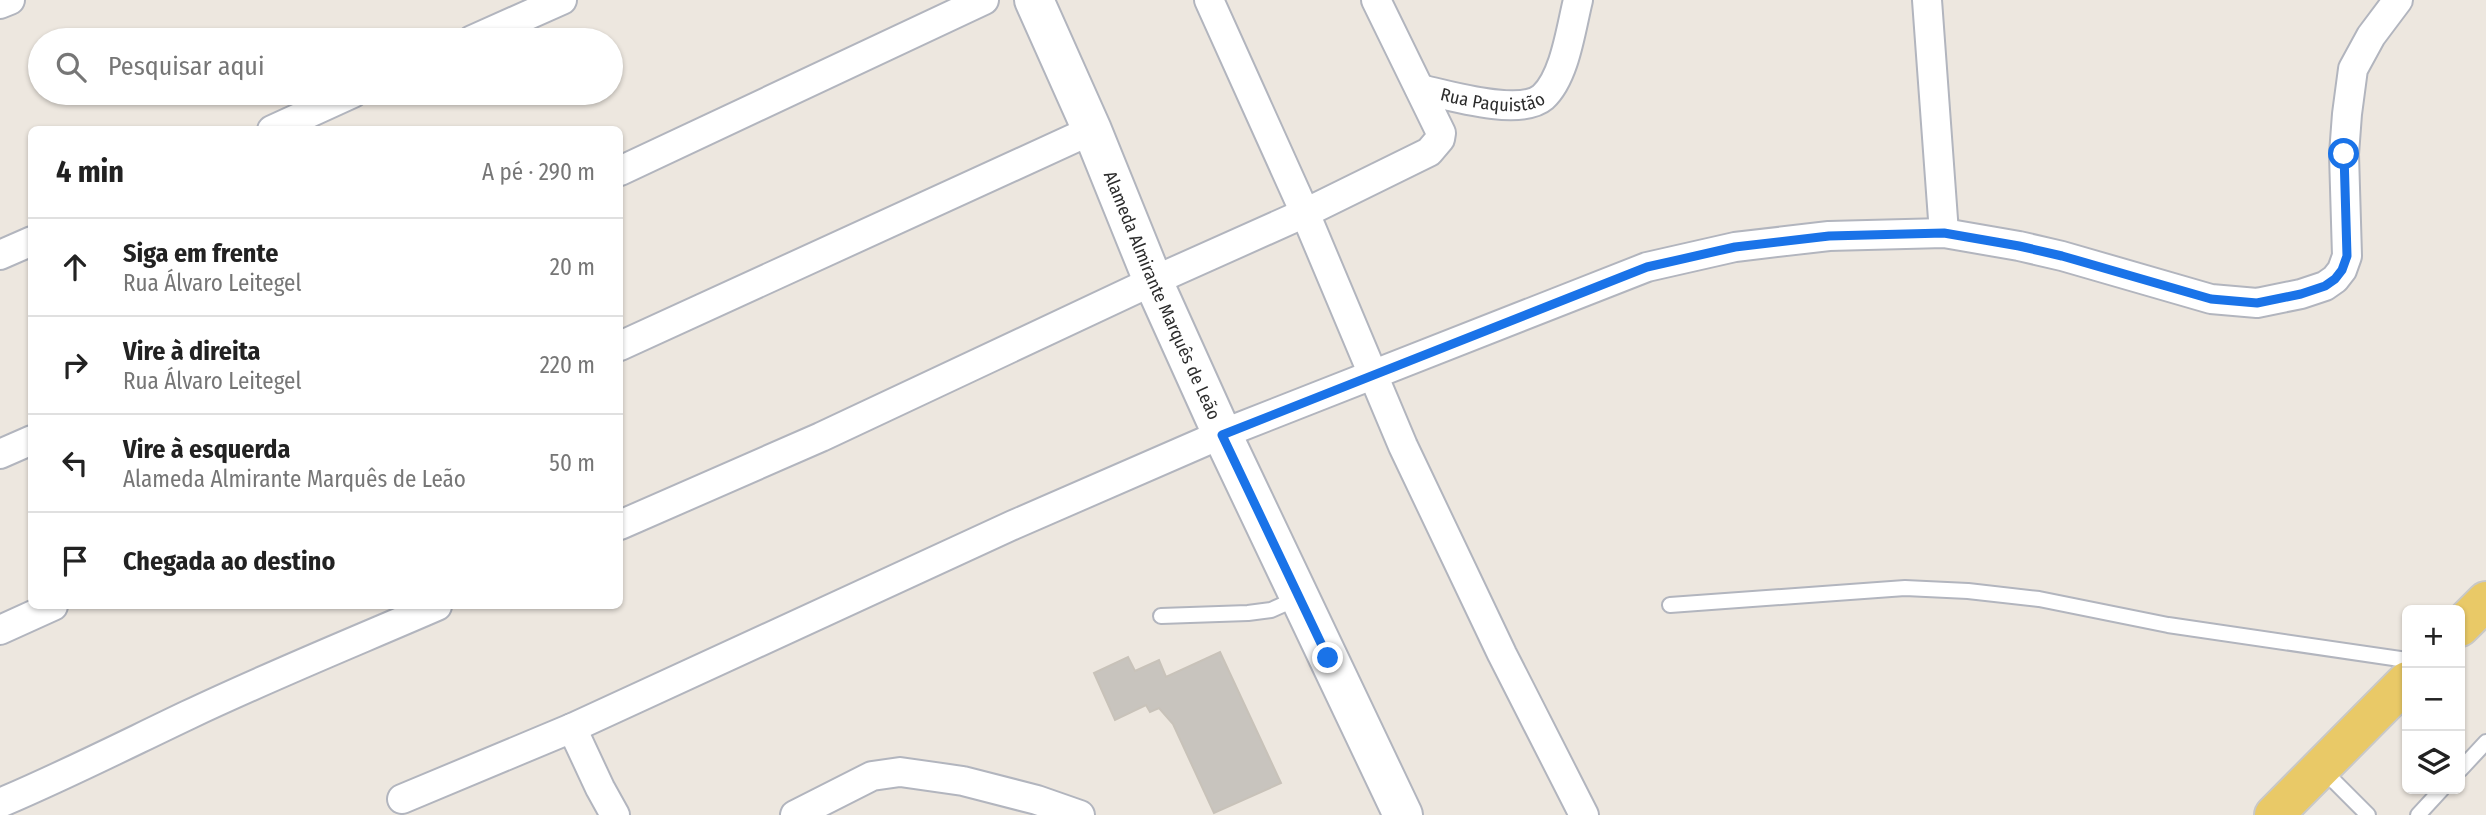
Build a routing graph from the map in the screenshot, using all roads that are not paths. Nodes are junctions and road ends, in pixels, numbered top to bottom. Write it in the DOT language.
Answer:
graph roads {
  1 [pos="10,0"];
  2 [pos="562,0"];
  3 [pos="984,0"];
  4 [pos="1034,0"];
  5 [pos="1209,0"];
  6 [pos="1376,0"];
  7 [pos="1577,0"];
  8 [pos="1927,0"];
  9 [pos="2399,0"];
  10 [pos="0,5"];
  11 [pos="498,28"];
  12 [pos="1420,89"];
  13 [pos="327,105"];
  14 [pos="281,126"];
  15 [pos="1092,130"];
  16 [pos="623,170"];
  17 [pos="1305,213"];
  18 [pos="1944,233"];
  19 [pos="28,243"];
  20 [pos="0,255"];
  21 [pos="1153,281"];
  22 [pos="623,345"];
  23 [pos="1372,377"];
  24 [pos="1222,435"];
  25 [pos="28,442"];
  26 [pos="0,454"];
  27 [pos="623,524"];
  28 [pos="1299,597"];
  29 [pos="2486,601"];
  30 [pos="1670,605"];
  31 [pos="46,609"];
  32 [pos="430,609"];
  33 [pos="1160,616"];
  34 [pos="2465,622"];
  35 [pos="0,630"];
  36 [pos="2402,659"];
  37 [pos="2402,686"];
  38 [pos="572,728"];
  39 [pos="2486,743"];
  40 [pos="2465,765"];
  41 [pos="2321,768"];
  42 [pos="2437,794"];
  43 [pos="402,799"];
  44 [pos="0,803"];
  45 [pos="615,815"];
  46 [pos="794,815"];
  47 [pos="1080,815"];
  48 [pos="1403,815"];
  49 [pos="1584,815"];
  50 [pos="2274,815"];
  51 [pos="2368,815"];
  52 [pos="2418,815"];
  1 -- 10 [label="street"];
  2 -- 11 [label="street"];
  3 -- 16 [label="street"];
  4 -- 15 [label="main road, Alameda Almirante Marquês de Leão"];
  5 -- 17 [label="street"];
  6 -- 12 [label="street"];
  7 -- 12 [label="street, Rua Paquistão"];
  8 -- 18 [label="street"];
  9 -- 18 [label="street"];
  12 -- 17 [label="street"];
  13 -- 14 [label="street"];
  15 -- 21 [label="main road, Alameda Almirante Marquês de Leão"];
  15 -- 22 [label="street"];
  17 -- 21 [label="street"];
  17 -- 23 [label="street"];
  18 -- 23 [label="street"];
  19 -- 20 [label="street"];
  21 -- 24 [label="main road, Alameda Almirante Marquês de Leão"];
  21 -- 27 [label="street"];
  23 -- 24 [label="street"];
  23 -- 49 [label="street"];
  24 -- 28 [label="main road, Alameda Almirante Marquês de Leão"];
  24 -- 38 [label="street"];
  25 -- 26 [label="street"];
  28 -- 33 [label="lane"];
  28 -- 48 [label="main road, Alameda Almirante Marquês de Leão"];
  29 -- 34 [label="main road"];
  30 -- 36 [label="lane"];
  31 -- 35 [label="street"];
  32 -- 44 [label="street"];
  37 -- 41 [label="main road"];
  38 -- 43 [label="street"];
  38 -- 45 [label="street"];
  39 -- 40 [label="lane"];
  41 -- 50 [label="main road"];
  41 -- 51 [label="lane"];
  42 -- 52 [label="lane"];
  46 -- 47 [label="street"];
}
